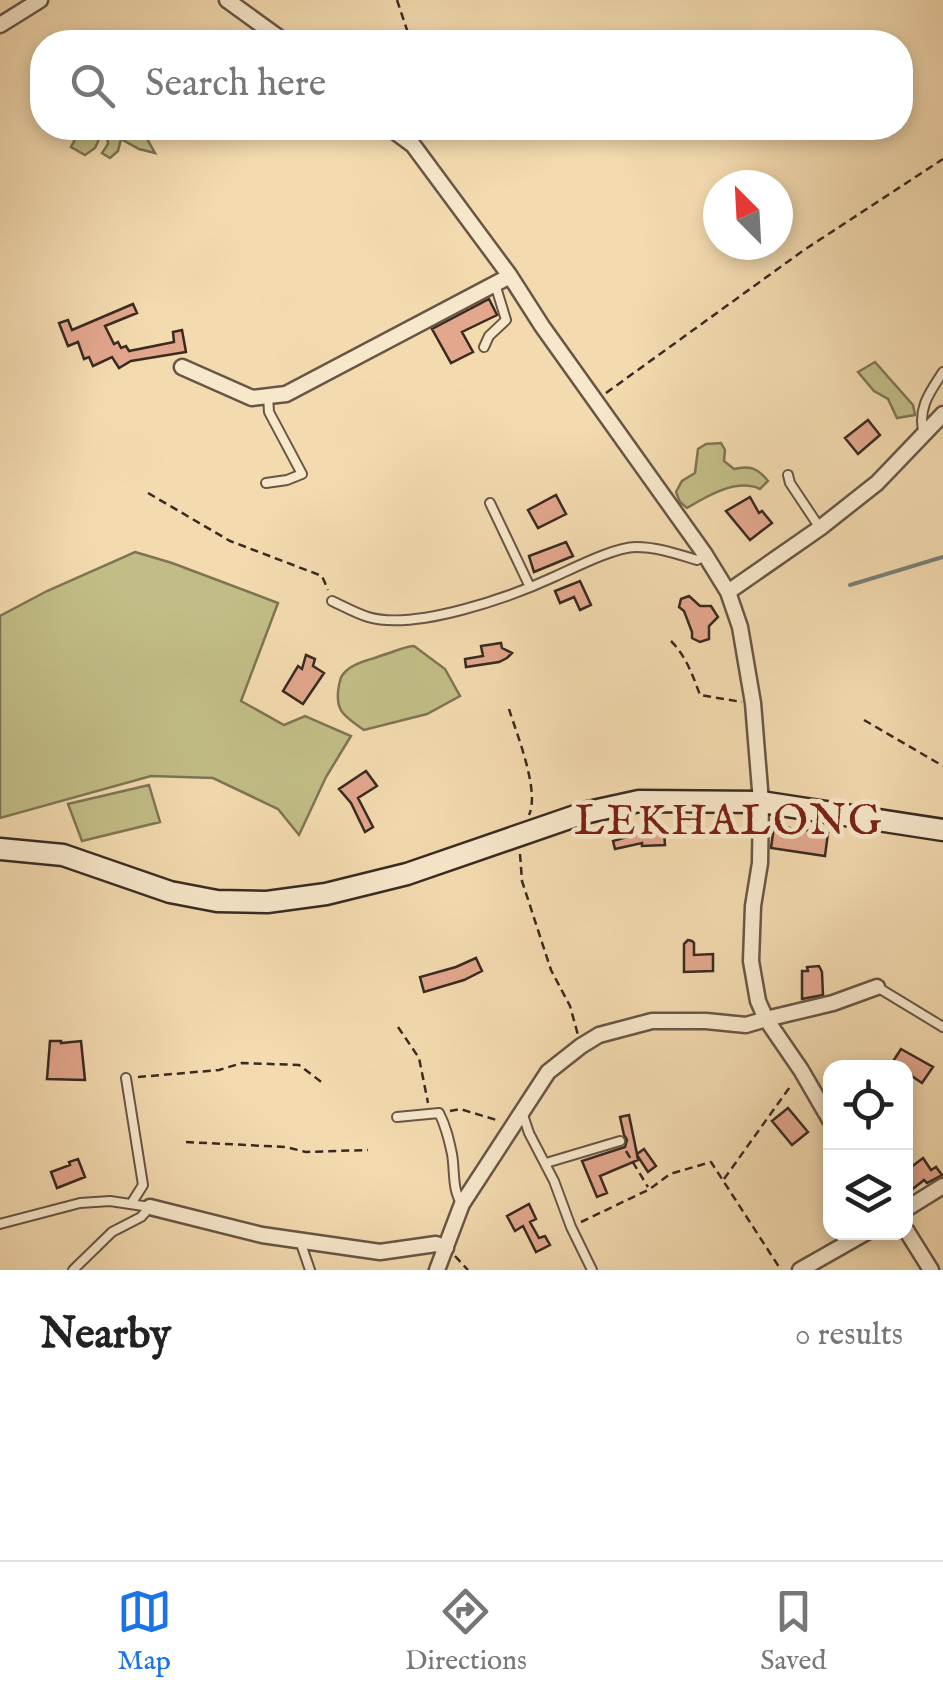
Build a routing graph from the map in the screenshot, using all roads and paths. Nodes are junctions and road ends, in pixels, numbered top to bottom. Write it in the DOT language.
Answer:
graph roads {
  1 [pos="40,0"];
  2 [pos="227,0"];
  3 [pos="397,0"];
  4 [pos="0,25"];
  5 [pos="268,30"];
  6 [pos="408,30"];
  7 [pos="406,140"];
  8 [pos="943,159"];
  9 [pos="510,276"];
  10 [pos="495,284"];
  11 [pos="484,347"];
  12 [pos="182,367"];
  13 [pos="943,372"];
  14 [pos="268,396"];
  15 [pos="596,400"];
  16 [pos="943,414"];
  17 [pos="924,434"];
  18 [pos="788,475"];
  19 [pos="266,483"];
  20 [pos="148,493"];
  21 [pos="490,503"];
  22 [pos="820,528"];
  23 [pos="706,555"];
  24 [pos="530,586"];
  25 [pos="728,592"];
  26 [pos="332,601"];
  27 [pos="671,641"];
  28 [pos="754,703"];
  29 [pos="509,709"];
  30 [pos="864,720"];
  31 [pos="943,766"];
  32 [pos="761,802"];
  33 [pos="943,830"];
  34 [pos="520,835"];
  35 [pos="0,849"];
  36 [pos="877,986"];
  37 [pos="766,1019"];
  38 [pos="943,1026"];
  39 [pos="398,1027"];
  40 [pos="581,1046"];
  41 [pos="801,1070"];
  42 [pos="126,1078"];
  43 [pos="324,1084"];
  44 [pos="823,1108"];
  45 [pos="522,1112"];
  46 [pos="434,1114"];
  47 [pos="396,1117"];
  48 [pos="620,1141"];
  49 [pos="186,1142"];
  50 [pos="368,1150"];
  51 [pos="546,1163"];
  52 [pos="723,1180"];
  53 [pos="143,1186"];
  54 [pos="943,1186"];
  55 [pos="650,1190"];
  56 [pos="131,1204"];
  57 [pos="462,1204"];
  58 [pos="913,1205"];
  59 [pos="150,1207"];
  60 [pos="0,1224"];
  61 [pos="571,1228"];
  62 [pos="300,1240"];
  63 [pos="854,1240"];
  64 [pos="912,1240"];
  65 [pos="446,1248"];
  66 [pos="73,1270"];
  67 [pos="310,1270"];
  68 [pos="437,1270"];
  69 [pos="468,1270"];
  70 [pos="592,1270"];
  71 [pos="781,1270"];
  72 [pos="800,1270"];
  73 [pos="930,1270"];
  1 -- 4 [label="street"];
  2 -- 5 [label="street"];
  3 -- 6 [label="path"];
  7 -- 9 [label="street"];
  8 -- 15 [label="path"];
  9 -- 10 [label="street"];
  9 -- 15 [label="street"];
  10 -- 11 [label="lane"];
  10 -- 14 [label="street"];
  12 -- 14 [label="street"];
  13 -- 17 [label="lane"];
  14 -- 19 [label="lane"];
  15 -- 23 [label="street"];
  16 -- 17 [label="street"];
  17 -- 22 [label="street"];
  18 -- 22 [label="lane"];
  20 -- 26 [label="path"];
  21 -- 24 [label="lane"];
  22 -- 25 [label="street"];
  23 -- 24 [label="lane"];
  23 -- 25 [label="street"];
  24 -- 26 [label="lane"];
  25 -- 28 [label="street"];
  27 -- 28 [label="path"];
  28 -- 32 [label="street"];
  29 -- 34 [label="path"];
  30 -- 31 [label="path"];
  32 -- 33 [label="main road"];
  32 -- 34 [label="main road"];
  32 -- 37 [label="street"];
  34 -- 35 [label="main road"];
  34 -- 40 [label="path"];
  36 -- 37 [label="street"];
  36 -- 38 [label="lane"];
  37 -- 40 [label="street"];
  37 -- 41 [label="street"];
  39 -- 46 [label="path"];
  40 -- 45 [label="street"];
  41 -- 44 [label="street"];
  41 -- 52 [label="path"];
  42 -- 43 [label="path"];
  42 -- 53 [label="lane"];
  45 -- 46 [label="path"];
  45 -- 51 [label="lane"];
  45 -- 57 [label="street"];
  46 -- 47 [label="lane"];
  46 -- 57 [label="lane"];
  48 -- 51 [label="lane"];
  48 -- 55 [label="path"];
  49 -- 50 [label="path"];
  51 -- 61 [label="lane"];
  52 -- 55 [label="path"];
  52 -- 71 [label="path"];
  53 -- 56 [label="lane"];
  53 -- 59 [label="lane"];
  54 -- 58 [label="street"];
  55 -- 61 [label="path"];
  56 -- 59 [label="lane"];
  56 -- 60 [label="lane"];
  57 -- 65 [label="street"];
  59 -- 62 [label="street"];
  59 -- 66 [label="lane"];
  61 -- 70 [label="lane"];
  62 -- 65 [label="street"];
  62 -- 67 [label="lane"];
  63 -- 72 [label="street"];
  64 -- 73 [label="street"];
  65 -- 68 [label="street"];
  65 -- 69 [label="path"];
}
